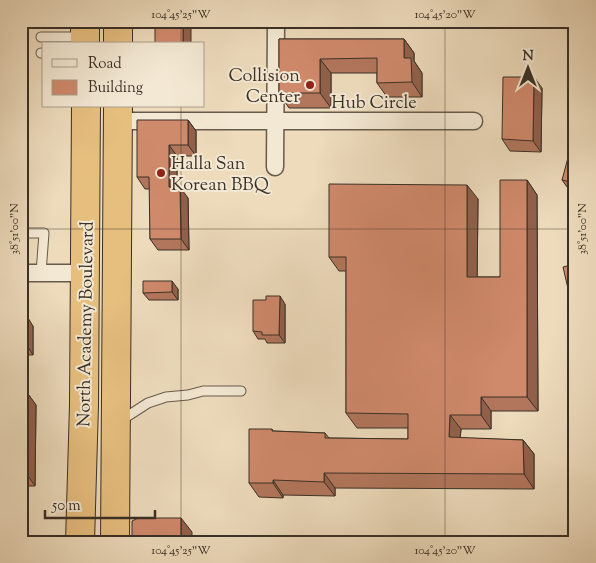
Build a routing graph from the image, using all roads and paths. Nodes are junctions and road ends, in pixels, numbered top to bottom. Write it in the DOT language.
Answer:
graph roads {
  1 [pos="22,21"];
  2 [pos="118,21"];
  3 [pos="276,21"];
  4 [pos="85,34"];
  5 [pos="41,37"];
  6 [pos="118,42"];
  7 [pos="21,51"];
  8 [pos="86,108"];
  9 [pos="118,114"];
  10 [pos="474,121"];
  11 [pos="275,122"];
  12 [pos="275,167"];
  13 [pos="21,233"];
  14 [pos="21,273"];
  15 [pos="41,273"];
  16 [pos="86,273"];
  17 [pos="241,391"];
  18 [pos="116,424"];
  19 [pos="80,542"];
  20 [pos="115,542"];
  1 -- 7 [label="lane"];
  2 -- 6 [label="highway"];
  3 -- 11 [label="street"];
  4 -- 5 [label="lane"];
  8 -- 16 [label="highway, North Academy Boulevard"];
  9 -- 11 [label="street, Hub Circle"];
  9 -- 18 [label="highway, North Academy Boulevard"];
  10 -- 11 [label="street, Hub Circle"];
  11 -- 12 [label="street"];
  13 -- 15 [label="lane"];
  14 -- 15 [label="street"];
  15 -- 16 [label="street"];
  16 -- 19 [label="highway, North Academy Boulevard"];
  17 -- 18 [label="lane"];
  18 -- 20 [label="highway, North Academy Boulevard"];
}
